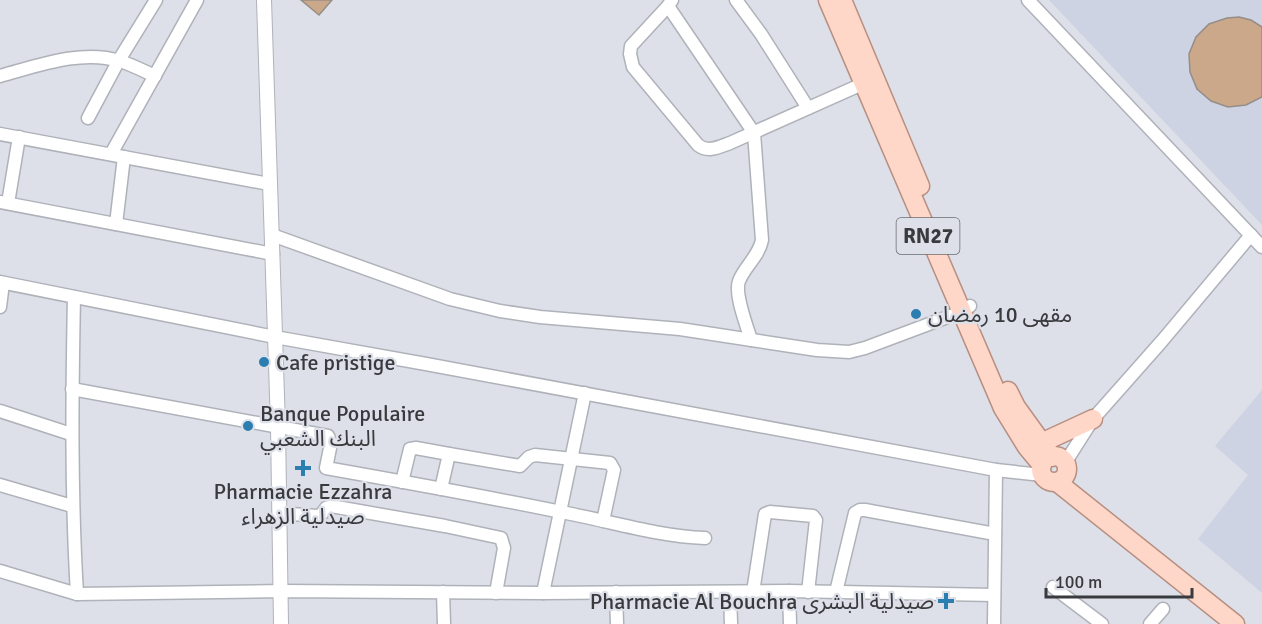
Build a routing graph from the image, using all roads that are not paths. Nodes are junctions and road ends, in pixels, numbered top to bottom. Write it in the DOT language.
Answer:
graph roads {
  1 [pos="156,0"];
  2 [pos="197,0"];
  3 [pos="264,0"];
  4 [pos="736,0"];
  5 [pos="828,0"];
  6 [pos="842,0"];
  7 [pos="1028,0"];
  8 [pos="670,3"];
  9 [pos="119,60"];
  10 [pos="0,76"];
  11 [pos="155,76"];
  12 [pos="869,81"];
  13 [pos="808,108"];
  14 [pos="88,118"];
  15 [pos="754,133"];
  16 [pos="0,134"];
  17 [pos="19,137"];
  18 [pos="111,154"];
  19 [pos="124,157"];
  20 [pos="269,184"];
  21 [pos="4,203"];
  22 [pos="116,224"];
  23 [pos="272,235"];
  24 [pos="1251,235"];
  25 [pos="1262,247"];
  26 [pos="273,254"];
  27 [pos="1,283"];
  28 [pos="74,297"];
  29 [pos="0,307"];
  30 [pos="966,309"];
  31 [pos="275,337"];
  32 [pos="751,340"];
  33 [pos="72,389"];
  34 [pos="585,393"];
  35 [pos="0,411"];
  36 [pos="1093,419"];
  37 [pos="278,426"];
  38 [pos="71,434"];
  39 [pos="449,454"];
  40 [pos="571,460"];
  41 [pos="1052,465"];
  42 [pos="996,470"];
  43 [pos="402,482"];
  44 [pos="0,485"];
  45 [pos="441,489"];
  46 [pos="72,506"];
  47 [pos="560,512"];
  48 [pos="279,513"];
  49 [pos="603,521"];
  50 [pos="995,534"];
  51 [pos="705,538"];
  52 [pos="0,571"];
  53 [pos="1053,587"];
  54 [pos="282,591"];
  55 [pos="789,591"];
  56 [pos="443,592"];
  57 [pos="496,592"];
  58 [pos="616,592"];
  59 [pos="730,592"];
  60 [pos="753,592"];
  61 [pos="808,592"];
  62 [pos="836,592"];
  63 [pos="543,593"];
  64 [pos="77,594"];
  65 [pos="994,595"];
  66 [pos="1163,609"];
  67 [pos="282,624"];
  68 [pos="444,624"];
  69 [pos="617,624"];
  70 [pos="731,624"];
  71 [pos="790,624"];
  72 [pos="994,624"];
  73 [pos="1102,624"];
  74 [pos="1150,624"];
  75 [pos="1235,624"];
  1 -- 9 [label="street"];
  2 -- 11 [label="street"];
  3 -- 20 [label="street"];
  4 -- 13 [label="street"];
  5 -- 12 [label="main road, RN27"];
  6 -- 12 [label="main road, RN27"];
  7 -- 24 [label="street"];
  8 -- 15 [label="street"];
  8 -- 15 [label="street"];
  9 -- 10 [label="street"];
  9 -- 11 [label="street"];
  9 -- 14 [label="street"];
  11 -- 18 [label="street"];
  12 -- 13 [label="street"];
  12 -- 30 [label="main road, RN27"];
  13 -- 15 [label="street"];
  15 -- 32 [label="street"];
  16 -- 17 [label="street"];
  17 -- 18 [label="street"];
  17 -- 21 [label="street"];
  18 -- 19 [label="street"];
  19 -- 20 [label="street"];
  19 -- 22 [label="street"];
  20 -- 23 [label="street"];
  21 -- 22 [label="street"];
  22 -- 26 [label="street"];
  23 -- 26 [label="street"];
  23 -- 32 [label="street"];
  24 -- 25 [label="street"];
  24 -- 36 [label="street"];
  26 -- 31 [label="street"];
  27 -- 28 [label="street"];
  27 -- 29 [label="street"];
  28 -- 31 [label="street"];
  28 -- 33 [label="street"];
  30 -- 32 [label="street"];
  30 -- 41 [label="main road, RN27"];
  31 -- 34 [label="street"];
  31 -- 37 [label="street"];
  33 -- 37 [label="street"];
  33 -- 38 [label="street"];
  34 -- 40 [label="street"];
  34 -- 42 [label="street"];
  35 -- 38 [label="street"];
  36 -- 41 [label="main road"];
  36 -- 41 [label="street"];
  37 -- 43 [label="street"];
  37 -- 48 [label="street"];
  38 -- 46 [label="street"];
  39 -- 40 [label="street"];
  39 -- 43 [label="street"];
  39 -- 45 [label="street"];
  40 -- 47 [label="street"];
  40 -- 49 [label="street"];
  41 -- 42 [label="street"];
  41 -- 75 [label="main road, RN27"];
  42 -- 50 [label="street"];
  43 -- 45 [label="street"];
  44 -- 46 [label="street"];
  45 -- 47 [label="street"];
  46 -- 64 [label="street"];
  47 -- 49 [label="street"];
  47 -- 63 [label="street"];
  48 -- 54 [label="street"];
  48 -- 57 [label="street"];
  49 -- 51 [label="street"];
  50 -- 62 [label="street"];
  50 -- 65 [label="street"];
  52 -- 64 [label="street"];
  53 -- 73 [label="street"];
  54 -- 56 [label="street"];
  54 -- 64 [label="street"];
  54 -- 67 [label="street"];
  55 -- 60 [label="street"];
  55 -- 61 [label="street"];
  55 -- 71 [label="street"];
  56 -- 57 [label="street"];
  56 -- 68 [label="street"];
  57 -- 63 [label="street"];
  58 -- 59 [label="street"];
  58 -- 63 [label="street"];
  58 -- 69 [label="street"];
  59 -- 60 [label="street"];
  59 -- 70 [label="street"];
  60 -- 61 [label="street"];
  61 -- 62 [label="street"];
  62 -- 65 [label="street"];
  65 -- 72 [label="street"];
  66 -- 74 [label="street"];
}
